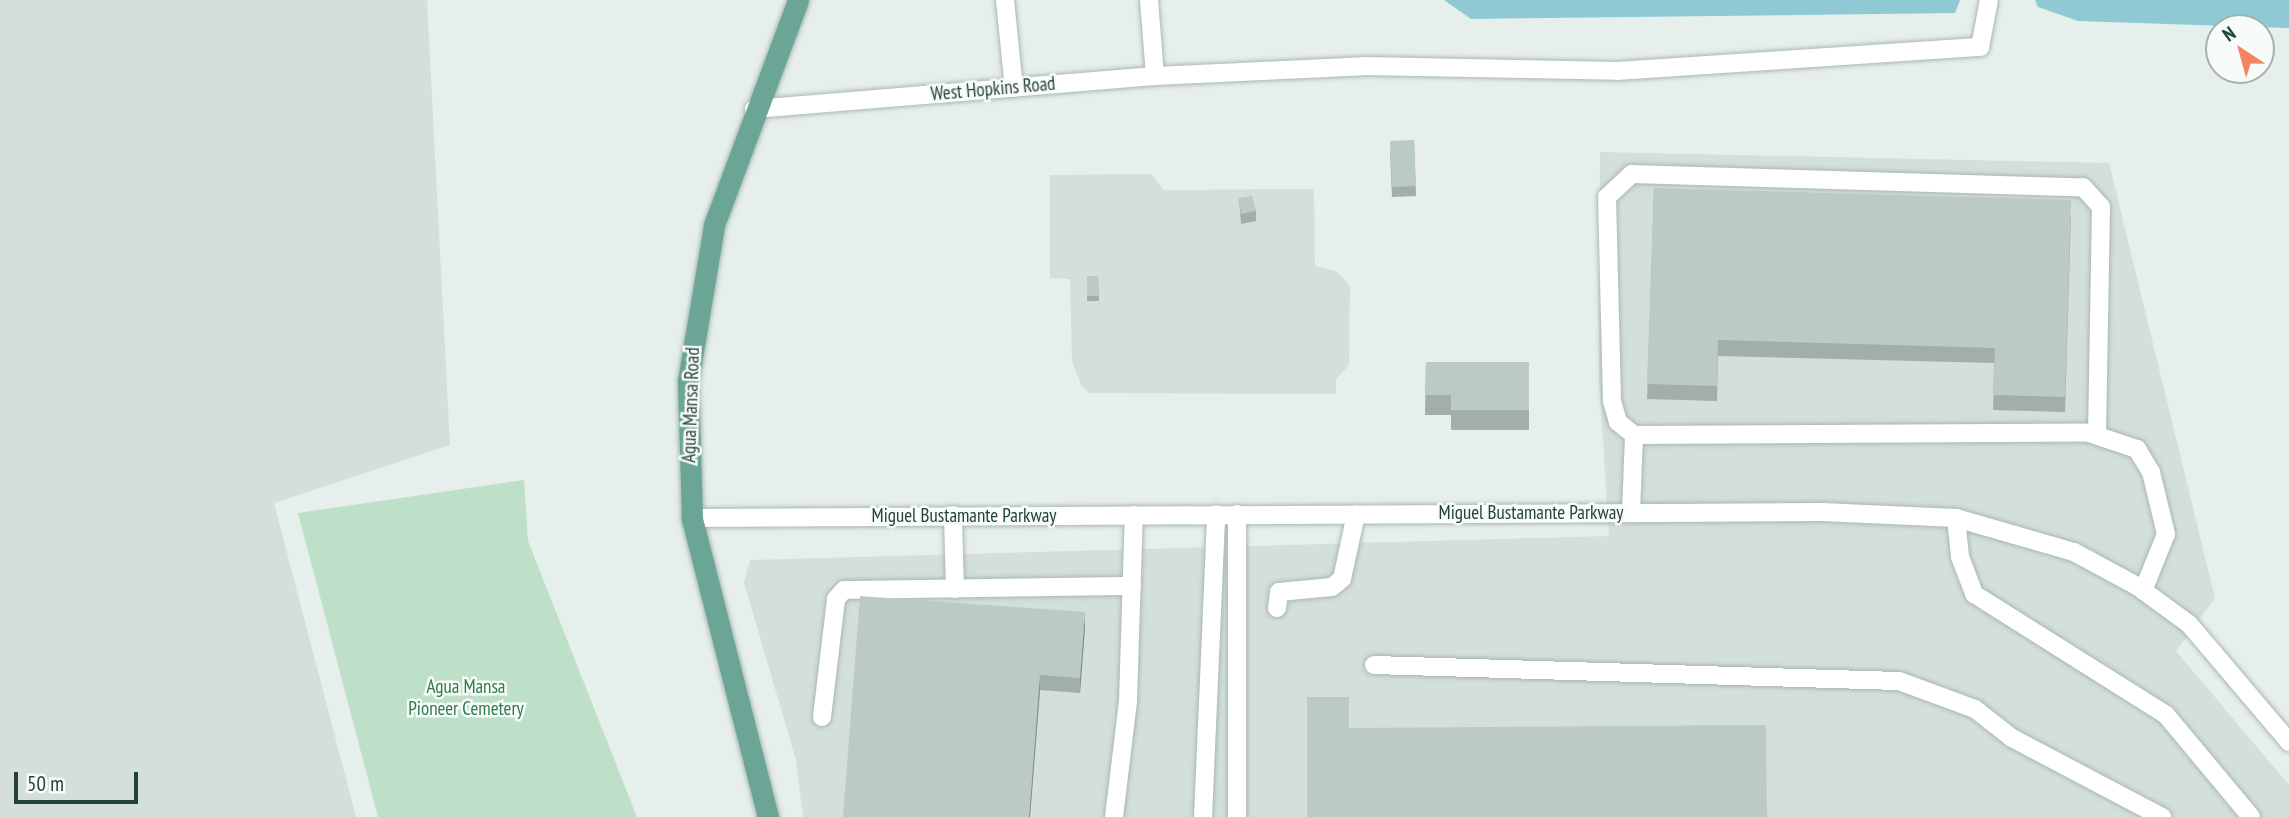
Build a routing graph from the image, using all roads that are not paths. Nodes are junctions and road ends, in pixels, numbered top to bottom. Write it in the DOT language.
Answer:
graph roads {
  1 [pos="798,0"];
  2 [pos="1005,0"];
  3 [pos="1149,0"];
  4 [pos="1989,0"];
  5 [pos="1155,76"];
  6 [pos="1014,88"];
  7 [pos="754,109"];
  8 [pos="2097,434"];
  9 [pos="1634,435"];
  10 [pos="1631,513"];
  11 [pos="1216,514"];
  12 [pos="1237,514"];
  13 [pos="1356,514"];
  14 [pos="953,515"];
  15 [pos="1134,515"];
  16 [pos="692,518"];
  17 [pos="1956,518"];
  18 [pos="1132,586"];
  19 [pos="955,589"];
  20 [pos="2143,591"];
  21 [pos="1277,608"];
  22 [pos="1374,665"];
  23 [pos="822,716"];
  24 [pos="2289,742"];
  25 [pos="768,817"];
  26 [pos="1114,817"];
  27 [pos="1203,817"];
  28 [pos="1237,817"];
  29 [pos="2162,817"];
  30 [pos="2251,817"];
  1 -- 7 [label="main road, Agua Mansa Road"];
  2 -- 6 [label="street"];
  3 -- 5 [label="street"];
  4 -- 5 [label="street, West Hopkins Road"];
  5 -- 6 [label="street, West Hopkins Road"];
  6 -- 7 [label="street, West Hopkins Road"];
  7 -- 16 [label="main road, Agua Mansa Road"];
  8 -- 9 [label="street"];
  8 -- 9 [label="street"];
  8 -- 20 [label="street"];
  9 -- 10 [label="street"];
  10 -- 13 [label="street, Miguel Bustamante Parkway"];
  10 -- 17 [label="street, Miguel Bustamante Parkway"];
  11 -- 12 [label="street, Miguel Bustamante Parkway"];
  11 -- 15 [label="street, Miguel Bustamante Parkway"];
  11 -- 27 [label="street"];
  12 -- 13 [label="street, Miguel Bustamante Parkway"];
  12 -- 28 [label="street"];
  13 -- 21 [label="street"];
  14 -- 15 [label="street, Miguel Bustamante Parkway"];
  14 -- 16 [label="street, Miguel Bustamante Parkway"];
  14 -- 19 [label="street"];
  15 -- 18 [label="street"];
  16 -- 25 [label="main road, Agua Mansa Road"];
  17 -- 20 [label="street, Miguel Bustamante Parkway"];
  17 -- 30 [label="street"];
  18 -- 19 [label="street"];
  18 -- 26 [label="street"];
  19 -- 23 [label="street"];
  20 -- 24 [label="street, Miguel Bustamante Parkway"];
  22 -- 29 [label="street"];
}
